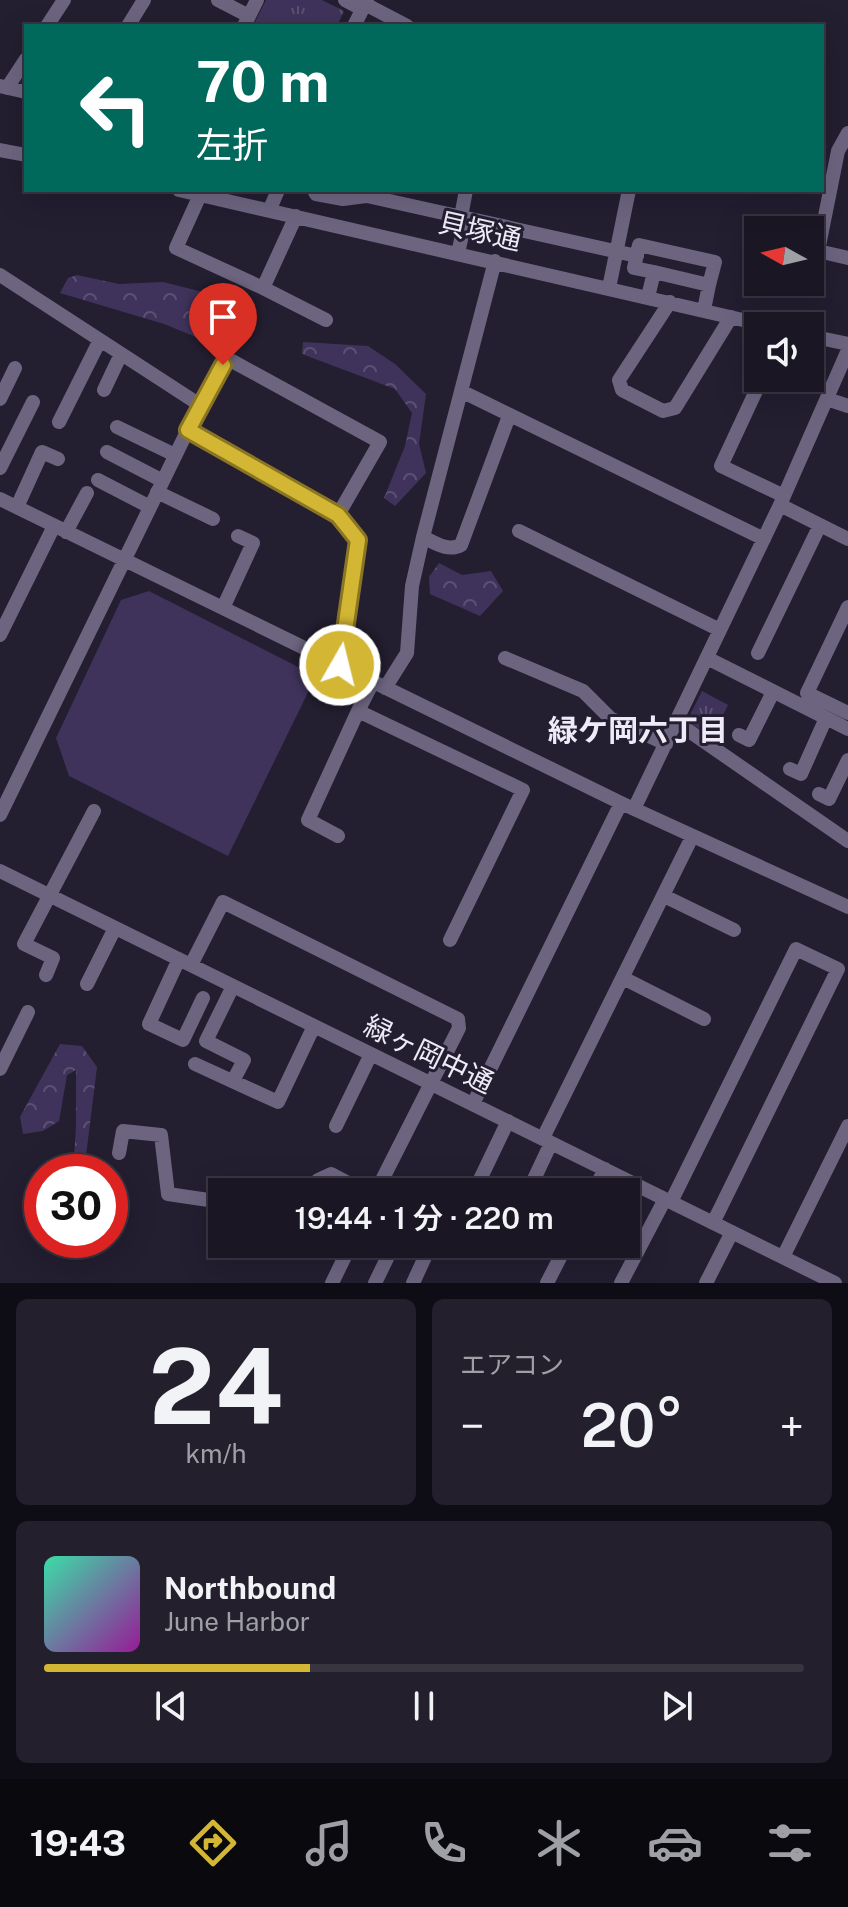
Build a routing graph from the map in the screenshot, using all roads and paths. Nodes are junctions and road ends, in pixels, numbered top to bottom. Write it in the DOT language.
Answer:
graph roads {
  1 [pos="64,0"];
  2 [pos="144,0"];
  3 [pos="218,0"];
  4 [pos="257,0"];
  5 [pos="345,0"];
  6 [pos="365,4"];
  7 [pos="247,21"];
  8 [pos="48,24"];
  9 [pos="129,24"];
  10 [pos="355,24"];
  11 [pos="403,24"];
  12 [pos="24,62"];
  13 [pos="4,87"];
  14 [pos="24,92"];
  15 [pos="847,137"];
  16 [pos="0,150"];
  17 [pos="24,155"];
  18 [pos="187,192"];
  19 [pos="277,192"];
  20 [pos="315,192"];
  21 [pos="466,192"];
  22 [pos="629,192"];
  23 [pos="367,193"];
  24 [pos="200,195"];
  25 [pos="270,209"];
  26 [pos="296,216"];
  27 [pos="463,218"];
  28 [pos="616,252"];
  29 [pos="458,253"];
  30 [pos="679,253"];
  31 [pos="637,256"];
  32 [pos="848,258"];
  33 [pos="495,261"];
  34 [pos="654,272"];
  35 [pos="0,275"];
  36 [pos="673,277"];
  37 [pos="709,285"];
  38 [pos="263,288"];
  39 [pos="609,288"];
  40 [pos="648,297"];
  41 [pos="670,302"];
  42 [pos="704,310"];
  43 [pos="731,317"];
  44 [pos="326,320"];
  45 [pos="744,320"];
  46 [pos="100,340"];
  47 [pos="824,340"];
  48 [pos="848,347"];
  49 [pos="121,354"];
  50 [pos="15,368"];
  51 [pos="104,390"];
  52 [pos="461,391"];
  53 [pos="755,392"];
  54 [pos="0,399"];
  55 [pos="827,399"];
  56 [pos="33,402"];
  57 [pos="200,405"];
  58 [pos="848,406"];
  59 [pos="509,416"];
  60 [pos="59,422"];
  61 [pos="117,427"];
  62 [pos="188,430"];
  63 [pos="107,452"];
  64 [pos="175,455"];
  65 [pos="58,459"];
  66 [pos="0,468"];
  67 [pos="98,480"];
  68 [pos="160,486"];
  69 [pos="87,493"];
  70 [pos="0,499"];
  71 [pos="782,500"];
  72 [pos="17,507"];
  73 [pos="150,507"];
  74 [pos="338,515"];
  75 [pos="213,519"];
  76 [pos="820,525"];
  77 [pos="60,529"];
  78 [pos="519,531"];
  79 [pos="238,536"];
  80 [pos="423,537"];
  81 [pos="764,539"];
  82 [pos="848,539"];
  83 [pos="124,561"];
  84 [pos="848,607"];
  85 [pos="223,608"];
  86 [pos="720,630"];
  87 [pos="0,635"];
  88 [pos="758,653"];
  89 [pos="505,658"];
  90 [pos="707,658"];
  91 [pos="340,665"];
  92 [pos="379,685"];
  93 [pos="773,692"];
  94 [pos="358,711"];
  95 [pos="848,713"];
  96 [pos="826,718"];
  97 [pos="676,722"];
  98 [pos="848,729"];
  99 [pos="739,735"];
  100 [pos="666,744"];
  101 [pos="848,760"];
  102 [pos="790,769"];
  103 [pos="819,794"];
  104 [pos="628,806"];
  105 [pos="94,811"];
  106 [pos="0,815"];
  107 [pos="338,836"];
  108 [pos="692,837"];
  109 [pos="848,841"];
  110 [pos="0,871"];
  111 [pos="50,895"];
  112 [pos="664,896"];
  113 [pos="848,907"];
  114 [pos="115,928"];
  115 [pos="734,930"];
  116 [pos="450,940"];
  117 [pos="185,962"];
  118 [pos="46,975"];
  119 [pos="623,978"];
  120 [pos="87,984"];
  121 [pos="233,986"];
  122 [pos="203,998"];
  123 [pos="28,1012"];
  124 [pos="704,1019"];
  125 [pos="314,1026"];
  126 [pos="371,1054"];
  127 [pos="195,1064"];
  128 [pos="0,1069"];
  129 [pos="233,1081"];
  130 [pos="430,1083"];
  131 [pos="473,1104"];
  132 [pos="508,1121"];
  133 [pos="336,1126"];
  134 [pos="848,1126"];
  135 [pos="547,1141"];
  136 [pos="119,1153"];
  137 [pos="605,1169"];
  138 [pos="383,1178"];
  139 [pos="481,1178"];
  140 [pos="533,1178"];
  141 [pos="600,1178"];
  142 [pos="208,1200"];
  143 [pos="668,1200"];
  144 [pos="713,1223"];
  145 [pos="732,1232"];
  146 [pos="783,1257"];
  147 [pos="343,1258"];
  148 [pos="387,1258"];
  149 [pos="425,1258"];
  150 [pos="560,1258"];
  151 [pos="332,1283"];
  152 [pos="375,1283"];
  153 [pos="413,1283"];
  154 [pos="547,1283"];
  155 [pos="621,1283"];
  156 [pos="706,1283"];
  157 [pos="833,1283"];
  1 -- 8 [label="street"];
  2 -- 9 [label="street"];
  3 -- 7 [label="street"];
  4 -- 7 [label="street"];
  5 -- 6 [label="street"];
  6 -- 10 [label="street"];
  6 -- 11 [label="street"];
  12 -- 13 [label="street"];
  13 -- 14 [label="street"];
  15 -- 32 [label="street"];
  16 -- 17 [label="street"];
  18 -- 24 [label="street, 貝塚通"];
  19 -- 25 [label="street"];
  20 -- 23 [label="street"];
  21 -- 27 [label="street"];
  22 -- 28 [label="street"];
  23 -- 27 [label="street"];
  24 -- 25 [label="street, 貝塚通"];
  24 -- 38 [label="street"];
  25 -- 26 [label="street, 貝塚通"];
  26 -- 29 [label="street, 貝塚通"];
  26 -- 38 [label="street"];
  27 -- 28 [label="street"];
  27 -- 29 [label="street"];
  28 -- 31 [label="street"];
  28 -- 39 [label="street"];
  29 -- 33 [label="street, 貝塚通"];
  30 -- 31 [label="street"];
  30 -- 36 [label="street"];
  30 -- 37 [label="street"];
  31 -- 34 [label="street"];
  33 -- 39 [label="street, 貝塚通"];
  33 -- 52 [label="street"];
  34 -- 36 [label="street"];
  34 -- 40 [label="street"];
  35 -- 46 [label="street"];
  36 -- 37 [label="street"];
  37 -- 42 [label="street"];
  38 -- 44 [label="street"];
  39 -- 40 [label="street, 貝塚通"];
  40 -- 41 [label="street, 貝塚通"];
  41 -- 42 [label="street, 貝塚通"];
  41 -- 43 [label="street"];
  42 -- 43 [label="street, 貝塚通"];
  43 -- 45 [label="street, 貝塚通"];
  46 -- 49 [label="street"];
  46 -- 60 [label="street"];
  47 -- 48 [label="street"];
  48 -- 55 [label="street"];
  49 -- 51 [label="street"];
  49 -- 57 [label="street"];
  50 -- 54 [label="street"];
  52 -- 59 [label="street"];
  52 -- 80 [label="street"];
  53 -- 71 [label="street"];
  55 -- 58 [label="street"];
  55 -- 71 [label="street"];
  56 -- 66 [label="street"];
  57 -- 62 [label="street"];
  57 -- 74 [label="street"];
  59 -- 80 [label="street"];
  59 -- 81 [label="street"];
  61 -- 64 [label="street"];
  62 -- 64 [label="street"];
  62 -- 74 [label="street"];
  63 -- 68 [label="street"];
  64 -- 68 [label="street"];
  65 -- 72 [label="street"];
  67 -- 73 [label="street"];
  68 -- 73 [label="street"];
  68 -- 75 [label="street"];
  69 -- 77 [label="street"];
  70 -- 72 [label="street"];
  71 -- 76 [label="street"];
  71 -- 81 [label="street"];
  72 -- 77 [label="street"];
  73 -- 83 [label="street"];
  74 -- 91 [label="street"];
  76 -- 82 [label="street"];
  76 -- 88 [label="street"];
  77 -- 83 [label="street"];
  77 -- 87 [label="street"];
  78 -- 86 [label="street"];
  79 -- 85 [label="street"];
  80 -- 92 [label="street"];
  81 -- 86 [label="street"];
  83 -- 85 [label="street"];
  83 -- 106 [label="street"];
  84 -- 95 [label="street"];
  85 -- 91 [label="street"];
  86 -- 90 [label="street"];
  89 -- 100 [label="street"];
  90 -- 93 [label="street"];
  90 -- 97 [label="street"];
  91 -- 92 [label="street"];
  92 -- 94 [label="street"];
  92 -- 104 [label="street"];
  93 -- 96 [label="street"];
  93 -- 99 [label="street"];
  94 -- 107 [label="street"];
  94 -- 116 [label="street"];
  96 -- 98 [label="street"];
  96 -- 102 [label="street"];
  97 -- 100 [label="street"];
  97 -- 109 [label="street"];
  100 -- 104 [label="street"];
  101 -- 103 [label="street"];
  104 -- 108 [label="street"];
  104 -- 131 [label="street"];
  105 -- 111 [label="street"];
  108 -- 112 [label="street"];
  108 -- 113 [label="street"];
  110 -- 111 [label="street, 緑ヶ岡中通"];
  111 -- 114 [label="street, 緑ヶ岡中通"];
  111 -- 118 [label="street"];
  112 -- 115 [label="street"];
  112 -- 119 [label="street"];
  114 -- 117 [label="street, 緑ヶ岡中通"];
  114 -- 120 [label="street"];
  117 -- 121 [label="street, 緑ヶ岡中通"];
  117 -- 122 [label="street"];
  117 -- 130 [label="street"];
  119 -- 124 [label="street"];
  119 -- 135 [label="street"];
  121 -- 125 [label="street, 緑ヶ岡中通"];
  121 -- 129 [label="street"];
  123 -- 128 [label="street"];
  125 -- 126 [label="street, 緑ヶ岡中通"];
  125 -- 129 [label="street"];
  126 -- 130 [label="street, 緑ヶ岡中通"];
  126 -- 133 [label="street"];
  127 -- 129 [label="street"];
  130 -- 131 [label="street, 緑ヶ岡中通"];
  130 -- 138 [label="street"];
  131 -- 132 [label="street, 緑ヶ岡中通"];
  132 -- 135 [label="street, 緑ヶ岡中通"];
  132 -- 139 [label="street"];
  134 -- 146 [label="street"];
  135 -- 137 [label="street, 緑ヶ岡中通"];
  135 -- 140 [label="street"];
  136 -- 142 [label="street"];
  137 -- 141 [label="street"];
  137 -- 143 [label="street, 緑ヶ岡中通"];
  143 -- 144 [label="street, 緑ヶ岡中通"];
  143 -- 144 [label="street"];
  143 -- 155 [label="street"];
  144 -- 145 [label="street, 緑ヶ岡中通"];
  145 -- 146 [label="street, 緑ヶ岡中通"];
  145 -- 156 [label="street"];
  146 -- 157 [label="street, 緑ヶ岡中通"];
  147 -- 151 [label="street"];
  148 -- 152 [label="street"];
  149 -- 153 [label="street"];
  150 -- 154 [label="street"];
}
